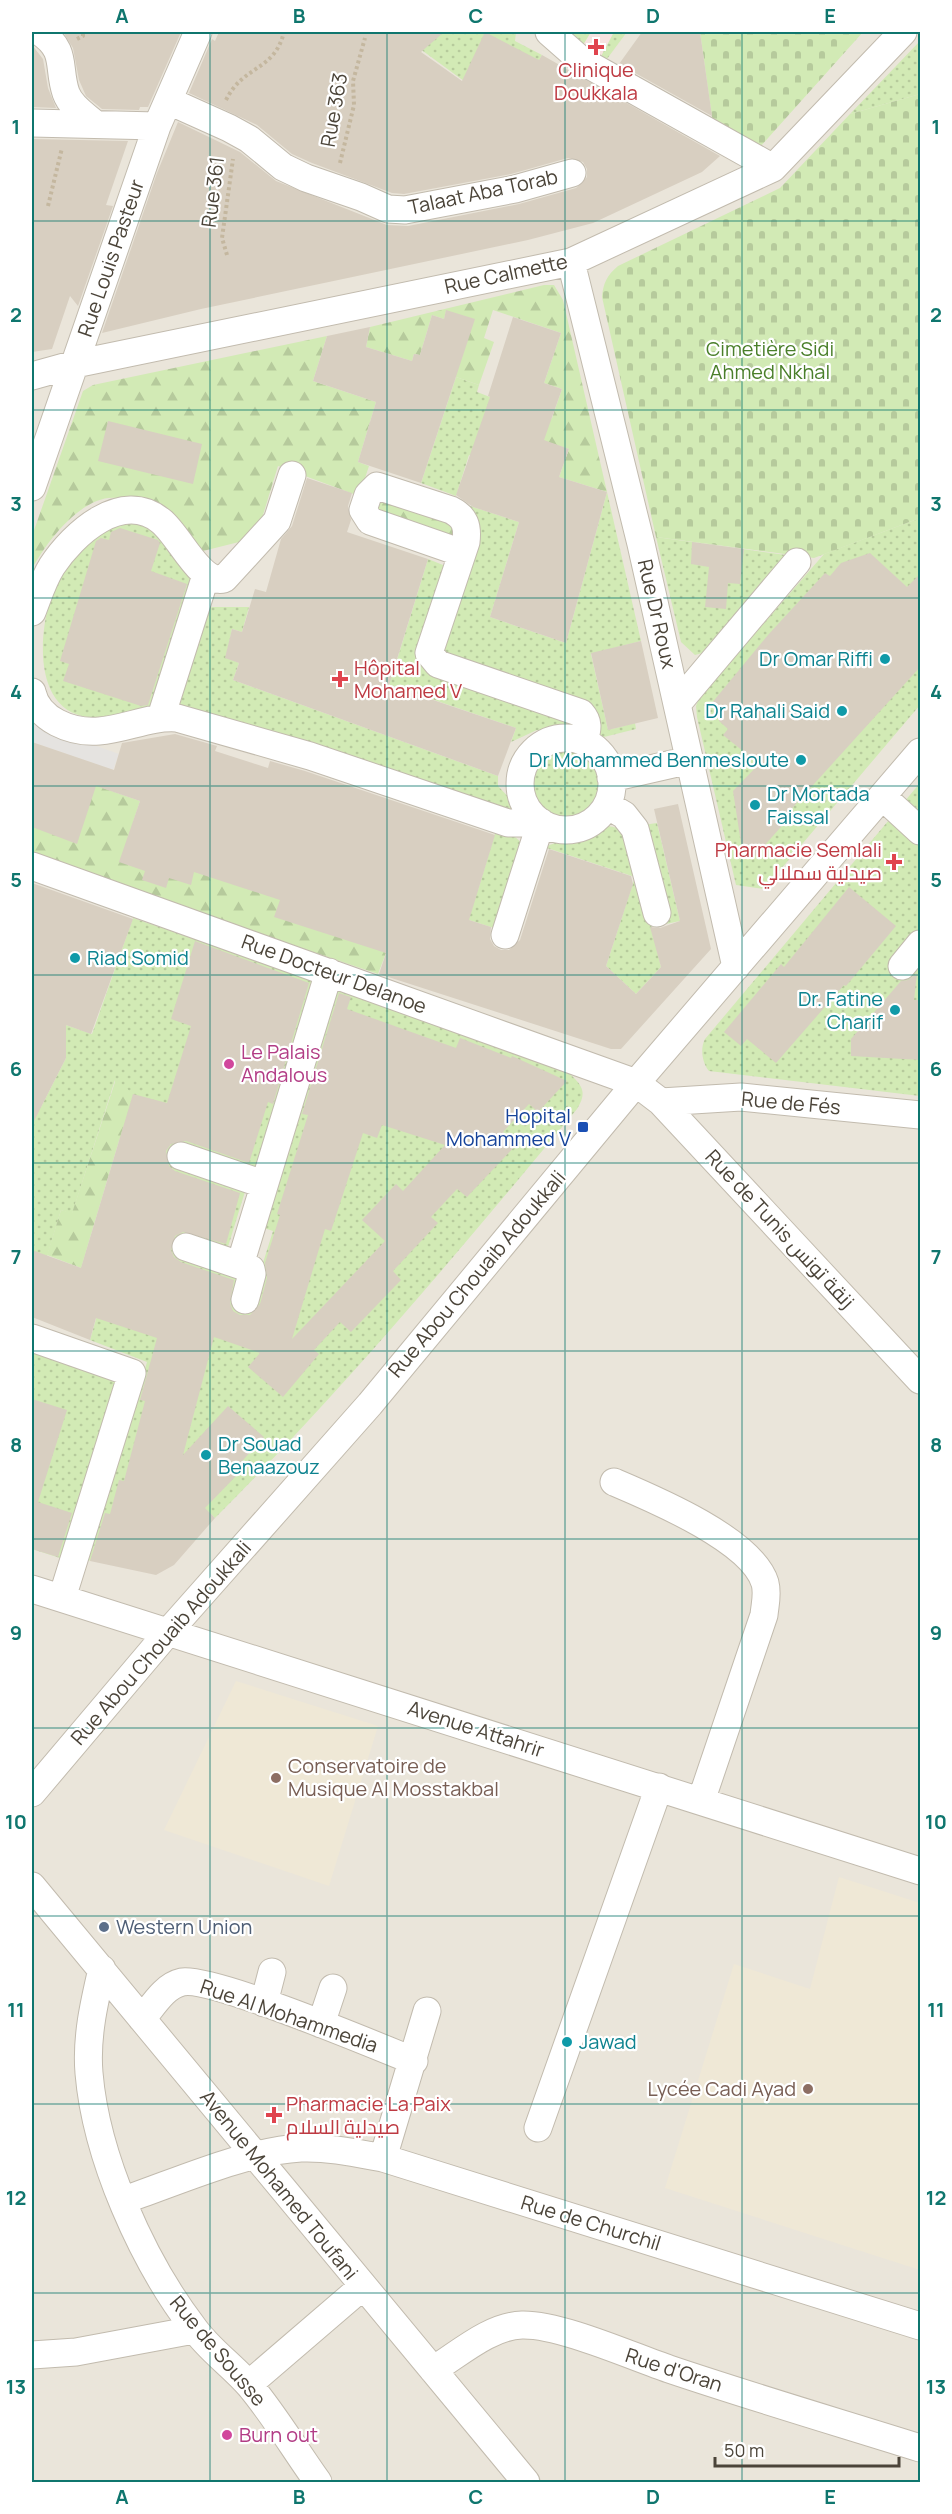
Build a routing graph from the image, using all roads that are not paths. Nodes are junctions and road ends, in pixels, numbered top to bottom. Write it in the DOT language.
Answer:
graph roads {
  1 [pos="40,32"];
  2 [pos="198,32"];
  3 [pos="549,32"];
  4 [pos="903,32"];
  5 [pos="169,100"];
  6 [pos="32,123"];
  7 [pos="95,124"];
  8 [pos="157,126"];
  9 [pos="772,168"];
  10 [pos="572,173"];
  11 [pos="571,262"];
  12 [pos="75,364"];
  13 [pos="32,376"];
  14 [pos="292,475"];
  15 [pos="32,487"];
  16 [pos="465,543"];
  17 [pos="797,562"];
  18 [pos="206,575"];
  19 [pos="33,605"];
  20 [pos="32,692"];
  21 [pos="678,703"];
  22 [pos="161,717"];
  23 [pos="584,742"];
  24 [pos="921,752"];
  25 [pos="690,760"];
  26 [pos="611,778"];
  27 [pos="883,796"];
  28 [pos="607,805"];
  29 [pos="538,820"];
  30 [pos="921,831"];
  31 [pos="32,866"];
  32 [pos="657,913"];
  33 [pos="505,935"];
  34 [pos="921,944"];
  35 [pos="902,966"];
  36 [pos="736,967"];
  37 [pos="329,972"];
  38 [pos="636,1083"];
  39 [pos="660,1102"];
  40 [pos="921,1115"];
  41 [pos="181,1156"];
  42 [pos="263,1184"];
  43 [pos="186,1247"];
  44 [pos="240,1265"];
  45 [pos="244,1300"];
  46 [pos="32,1338"];
  47 [pos="921,1380"];
  48 [pos="614,1482"];
  49 [pos="32,1589"];
  50 [pos="62,1598"];
  51 [pos="169,1631"];
  52 [pos="658,1787"];
  53 [pos="32,1793"];
  54 [pos="701,1801"];
  55 [pos="921,1871"];
  56 [pos="32,1887"];
  57 [pos="102,1969"];
  58 [pos="272,1972"];
  59 [pos="333,1988"];
  60 [pos="264,2003"];
  61 [pos="428,2012"];
  62 [pos="142,2019"];
  63 [pos="321,2024"];
  64 [pos="414,2061"];
  65 [pos="538,2128"];
  66 [pos="257,2155"];
  67 [pos="383,2158"];
  68 [pos="124,2200"];
  69 [pos="362,2287"];
  70 [pos="921,2326"];
  71 [pos="194,2330"];
  72 [pos="32,2355"];
  73 [pos="433,2370"];
  74 [pos="249,2384"];
  75 [pos="921,2448"];
  76 [pos="318,2482"];
  77 [pos="526,2482"];
  1 -- 7 [label="street"];
  2 -- 5 [label="street, Rue Louis Pasteur"];
  3 -- 9 [label="street"];
  4 -- 9 [label="street, Rue Calmette"];
  5 -- 8 [label="street, Rue Louis Pasteur"];
  5 -- 10 [label="street, Talaat Aba Torab"];
  6 -- 7 [label="street"];
  7 -- 8 [label="street"];
  8 -- 12 [label="street, Rue Louis Pasteur"];
  9 -- 11 [label="street, Rue Calmette"];
  11 -- 12 [label="street, Rue Calmette"];
  11 -- 21 [label="street, Rue Dr Roux"];
  12 -- 13 [label="street, Rue Calmette"];
  12 -- 15 [label="street, Rue Louis Pasteur"];
  14 -- 18 [label="street"];
  16 -- 23 [label="street"];
  17 -- 21 [label="street"];
  18 -- 19 [label="street"];
  18 -- 22 [label="street"];
  20 -- 22 [label="street"];
  21 -- 25 [label="street, Rue Dr Roux"];
  22 -- 29 [label="street"];
  23 -- 26 [label="street"];
  23 -- 29 [label="street"];
  24 -- 27 [label="street, Rue Abou Chouaib Adoukkali"];
  25 -- 26 [label="street"];
  25 -- 36 [label="street, Rue Dr Roux"];
  26 -- 28 [label="street"];
  27 -- 30 [label="street"];
  27 -- 36 [label="street, Rue Abou Chouaib Adoukkali"];
  28 -- 29 [label="street"];
  28 -- 32 [label="street"];
  29 -- 33 [label="street"];
  31 -- 37 [label="street, Rue Docteur Delanoe"];
  34 -- 35 [label="street"];
  36 -- 38 [label="street, Rue Abou Chouaib Adoukkali"];
  37 -- 38 [label="street, Rue Docteur Delanoe"];
  37 -- 42 [label="street"];
  38 -- 39 [label="street, Rue de Tunis زنقة تونس"];
  38 -- 51 [label="street, Rue Abou Chouaib Adoukkali"];
  39 -- 40 [label="street, Rue de Fés"];
  39 -- 47 [label="street, Rue de Tunis زنقة تونس"];
  41 -- 42 [label="street"];
  42 -- 44 [label="street"];
  43 -- 44 [label="street"];
  44 -- 45 [label="street"];
  46 -- 50 [label="street"];
  48 -- 54 [label="street"];
  49 -- 50 [label="street, Avenue Attahrir"];
  50 -- 51 [label="street, Avenue Attahrir"];
  51 -- 52 [label="street, Avenue Attahrir"];
  51 -- 53 [label="street, Rue Abou Chouaib Adoukkali"];
  52 -- 54 [label="street, Avenue Attahrir"];
  52 -- 65 [label="street"];
  54 -- 55 [label="street, Avenue Attahrir"];
  56 -- 57 [label="street, Avenue Mohamed Toufani"];
  57 -- 62 [label="street, Avenue Mohamed Toufani"];
  57 -- 68 [label="street, Rue de Sousse"];
  58 -- 60 [label="street"];
  59 -- 63 [label="street"];
  60 -- 62 [label="street, Rue Al Mohammedia"];
  60 -- 63 [label="street, Rue Al Mohammedia"];
  61 -- 64 [label="street"];
  62 -- 66 [label="street, Avenue Mohamed Toufani"];
  63 -- 64 [label="street, Rue Al Mohammedia"];
  64 -- 67 [label="street"];
  66 -- 67 [label="street, Rue de Churchil"];
  66 -- 68 [label="street, Rue de Churchil"];
  66 -- 69 [label="street, Avenue Mohamed Toufani"];
  67 -- 70 [label="street, Rue de Churchil"];
  68 -- 71 [label="street, Rue de Sousse"];
  69 -- 73 [label="street, Avenue Mohamed Toufani"];
  69 -- 74 [label="street"];
  71 -- 72 [label="street"];
  71 -- 74 [label="street, Rue de Sousse"];
  73 -- 75 [label="street, Rue d'Oran"];
  73 -- 77 [label="street, Avenue Mohamed Toufani"];
  74 -- 76 [label="street, Rue de Sousse"];
}
